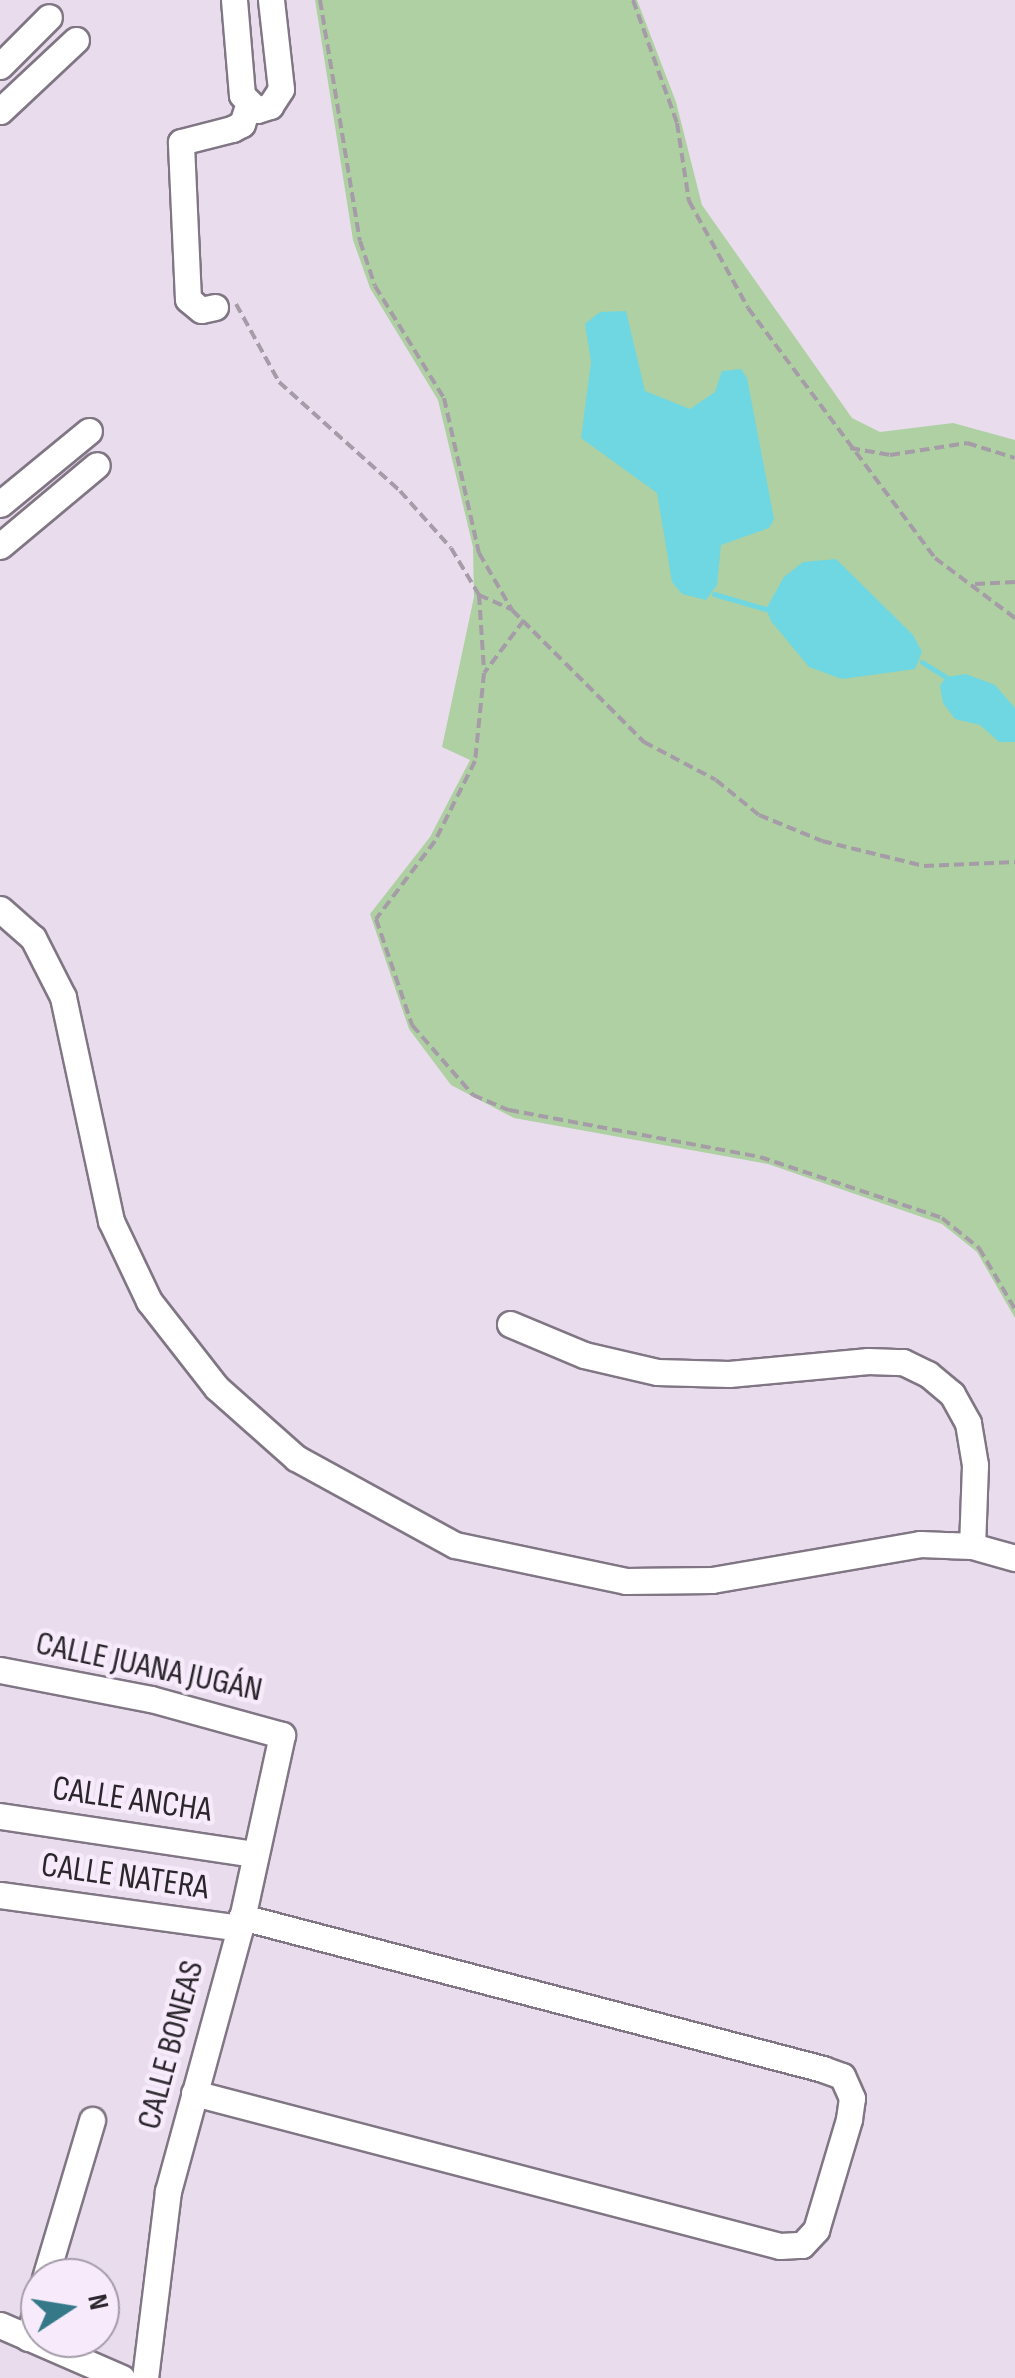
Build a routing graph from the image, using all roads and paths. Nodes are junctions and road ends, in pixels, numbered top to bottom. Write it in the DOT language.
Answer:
graph roads {
  1 [pos="234,0"];
  2 [pos="271,0"];
  3 [pos="320,0"];
  4 [pos="633,0"];
  5 [pos="49,16"];
  6 [pos="76,40"];
  7 [pos="0,66"];
  8 [pos="248,106"];
  9 [pos="0,111"];
  10 [pos="215,307"];
  11 [pos="89,431"];
  12 [pos="850,448"];
  13 [pos="1015,458"];
  14 [pos="97,465"];
  15 [pos="0,504"];
  16 [pos="0,546"];
  17 [pos="1015,582"];
  18 [pos="974,584"];
  19 [pos="480,595"];
  20 [pos="512,610"];
  21 [pos="1015,618"];
  22 [pos="524,620"];
  23 [pos="484,673"];
  24 [pos="1015,862"];
  25 [pos="0,910"];
  26 [pos="1015,1309"];
  27 [pos="510,1324"];
  28 [pos="972,1546"];
  29 [pos="1015,1558"];
  30 [pos="0,1670"];
  31 [pos="282,1735"];
  32 [pos="0,1816"];
  33 [pos="253,1854"];
  34 [pos="0,1895"];
  35 [pos="241,1923"];
  36 [pos="194,2093"];
  37 [pos="92,2120"];
  38 [pos="52,2258"];
  39 [pos="73,2358"];
  40 [pos="115,2377"];
  41 [pos="145,2378"];
  1 -- 8 [label="street"];
  2 -- 8 [label="street"];
  3 -- 20 [label="path"];
  4 -- 12 [label="path"];
  5 -- 7 [label="street"];
  6 -- 9 [label="street"];
  8 -- 10 [label="street"];
  10 -- 19 [label="path"];
  11 -- 15 [label="street"];
  12 -- 13 [label="path"];
  12 -- 18 [label="path"];
  14 -- 16 [label="street"];
  17 -- 18 [label="path"];
  18 -- 21 [label="path"];
  19 -- 20 [label="path"];
  19 -- 23 [label="path"];
  20 -- 22 [label="path"];
  22 -- 23 [label="path"];
  22 -- 24 [label="path"];
  23 -- 26 [label="path"];
  25 -- 28 [label="street"];
  27 -- 28 [label="street"];
  28 -- 29 [label="street"];
  30 -- 31 [label="street, CALLE JUANA JUGÁN"];
  31 -- 33 [label="street, CALLE BONEAS"];
  32 -- 33 [label="street, CALLE ANCHA"];
  33 -- 35 [label="street, CALLE BONEAS"];
  34 -- 35 [label="street, CALLE NATERA"];
  35 -- 36 [label="street, CALLE BONEAS"];
  35 -- 36 [label="street, CALLE NATERA"];
  36 -- 41 [label="street, CALLE BONEAS"];
  37 -- 38 [label="street"];
  39 -- 40 [label="street"];
}
